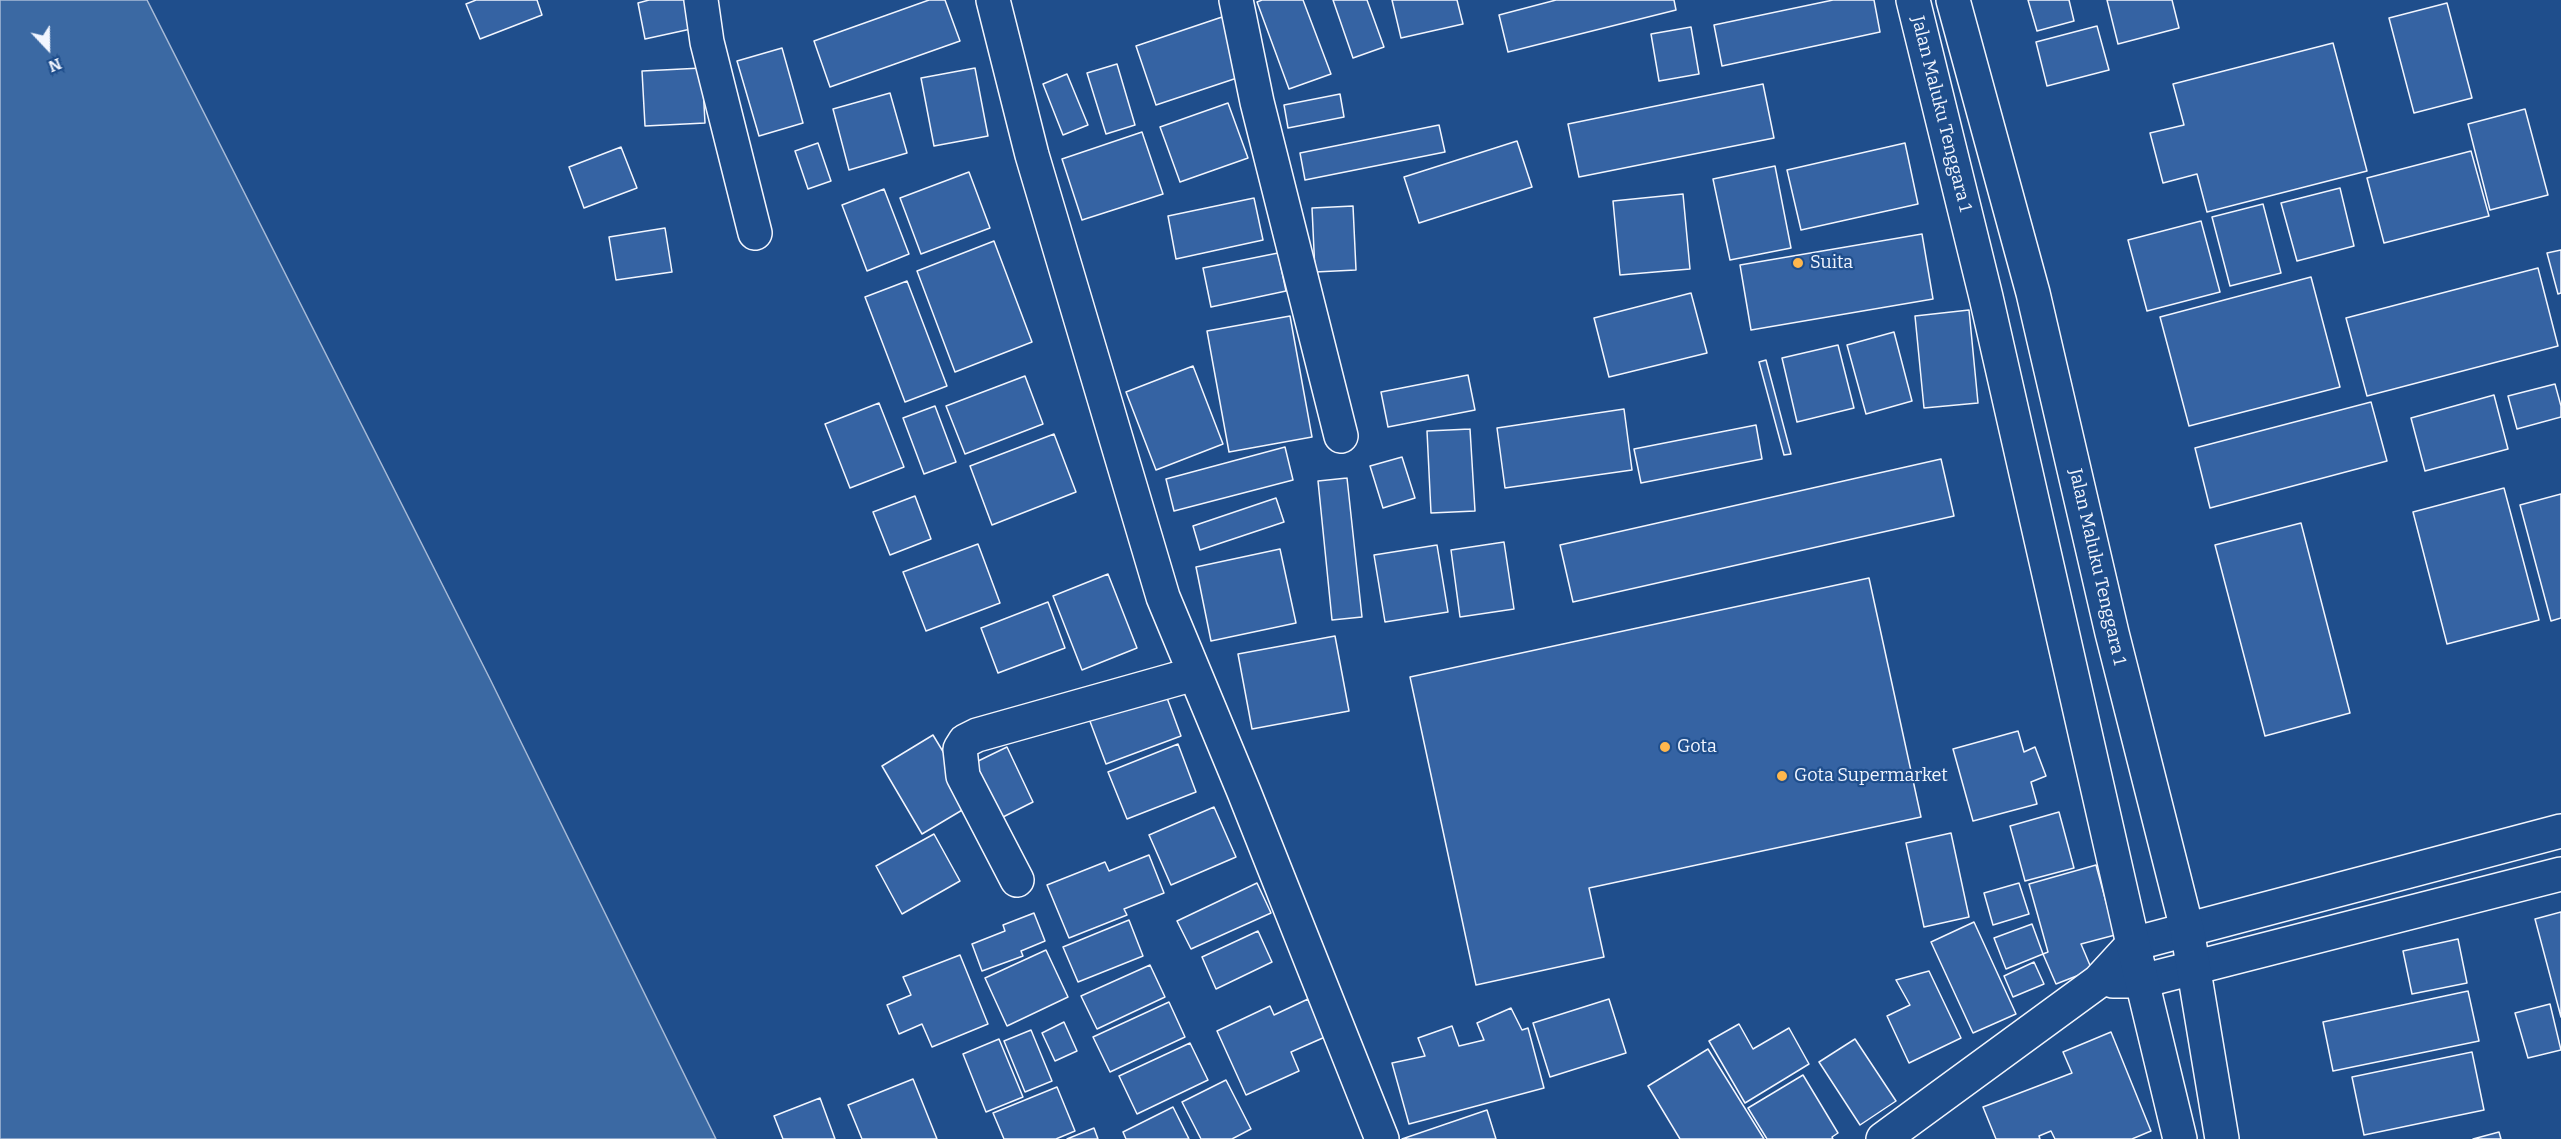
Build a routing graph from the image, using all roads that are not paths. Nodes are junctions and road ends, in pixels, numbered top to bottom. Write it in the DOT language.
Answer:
graph roads {
  1 [pos="701,0"];
  2 [pos="993,0"];
  3 [pos="1236,0"];
  4 [pos="1913,0"];
  5 [pos="1953,0"];
  6 [pos="755,233"];
  7 [pos="1341,436"];
  8 [pos="1194,674"];
  9 [pos="2561,831"];
  10 [pos="2561,874"];
  11 [pos="1017,880"];
  12 [pos="2187,929"];
  13 [pos="2133,945"];
  14 [pos="2193,967"];
  15 [pos="2099,981"];
  16 [pos="2142,981"];
  17 [pos="1382,1139"];
  18 [pos="1883,1139"];
  19 [pos="2180,1139"];
  20 [pos="2222,1139"];
  1 -- 6 [label="main road"];
  2 -- 8 [label="main road"];
  3 -- 7 [label="main road"];
  4 -- 13 [label="main road, Jalan Maluku Tenggara 1"];
  5 -- 12 [label="main road, Jalan Maluku Tenggara 1"];
  8 -- 11 [label="main road"];
  8 -- 17 [label="main road"];
  9 -- 12 [label="main road"];
  10 -- 14 [label="main road"];
  12 -- 13 [label="main road"];
  12 -- 14 [label="main road, Jalan Maluku Tenggara 1"];
  13 -- 15 [label="main road"];
  13 -- 16 [label="main road, Jalan Maluku Tenggara 1"];
  14 -- 16 [label="main road"];
  14 -- 20 [label="main road, Jalan Maluku Tenggara 1"];
  15 -- 16 [label="main road"];
  15 -- 18 [label="main road"];
  16 -- 19 [label="main road, Jalan Maluku Tenggara 1"];
}
